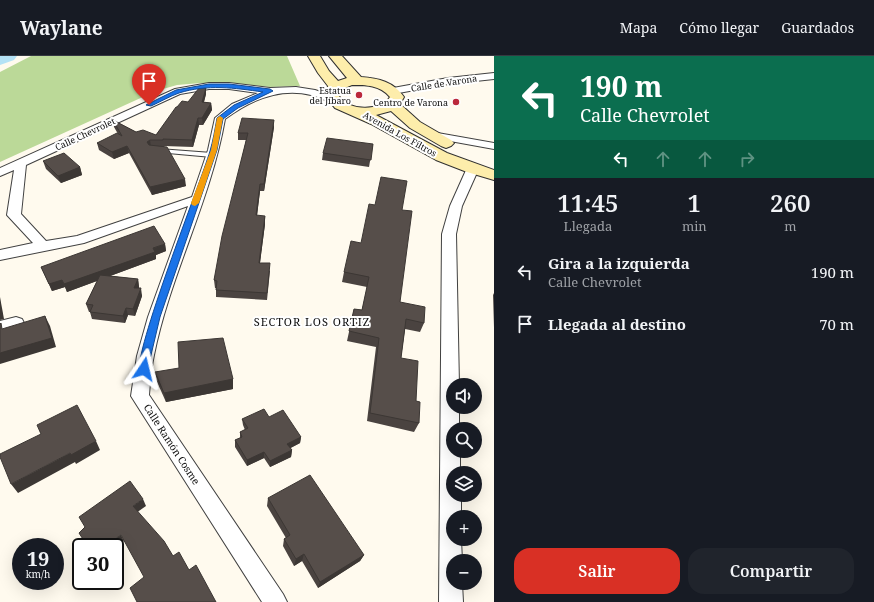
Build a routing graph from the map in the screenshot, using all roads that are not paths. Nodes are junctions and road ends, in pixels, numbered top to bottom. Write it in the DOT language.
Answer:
graph roads {
  1 [pos="314,56"];
  2 [pos="334,56"];
  3 [pos="494,76"];
  4 [pos="357,81"];
  5 [pos="270,91"];
  6 [pos="335,93"];
  7 [pos="393,98"];
  8 [pos="352,110"];
  9 [pos="432,135"];
  10 [pos="494,146"];
  11 [pos="152,150"];
  12 [pos="212,155"];
  13 [pos="494,161"];
  14 [pos="20,164"];
  15 [pos="473,168"];
  16 [pos="0,172"];
  17 [pos="494,175"];
  18 [pos="197,199"];
  19 [pos="43,246"];
  20 [pos="0,255"];
  21 [pos="16,324"];
  22 [pos="0,327"];
  23 [pos="275,602"];
  24 [pos="451,602"];
  1 -- 6 [label="main road"];
  2 -- 4 [label="main road"];
  3 -- 7 [label="street, Calle de Varona"];
  4 -- 6 [label="main road, Avenida Los Filtros"];
  4 -- 7 [label="main road, Avenida Los Filtros"];
  5 -- 6 [label="street, Calle Chevrolet"];
  5 -- 12 [label="street, Calle Ramón Cosme"];
  5 -- 14 [label="street, Calle Chevrolet"];
  6 -- 8 [label="main road, Avenida Los Filtros"];
  7 -- 8 [label="main road"];
  7 -- 9 [label="main road, Avenida Los Filtros"];
  8 -- 15 [label="main road, Avenida Los Filtros"];
  9 -- 10 [label="street"];
  9 -- 13 [label="main road, Avenida Los Filtros"];
  11 -- 12 [label="lane"];
  12 -- 18 [label="street, Calle Ramón Cosme"];
  14 -- 16 [label="street, Calle Chevrolet"];
  14 -- 19 [label="street"];
  15 -- 17 [label="main road, Avenida Los Filtros"];
  15 -- 24 [label="street"];
  18 -- 19 [label="street"];
  18 -- 23 [label="street, Calle Ramón Cosme"];
  19 -- 20 [label="street"];
  21 -- 22 [label="street"];
}
